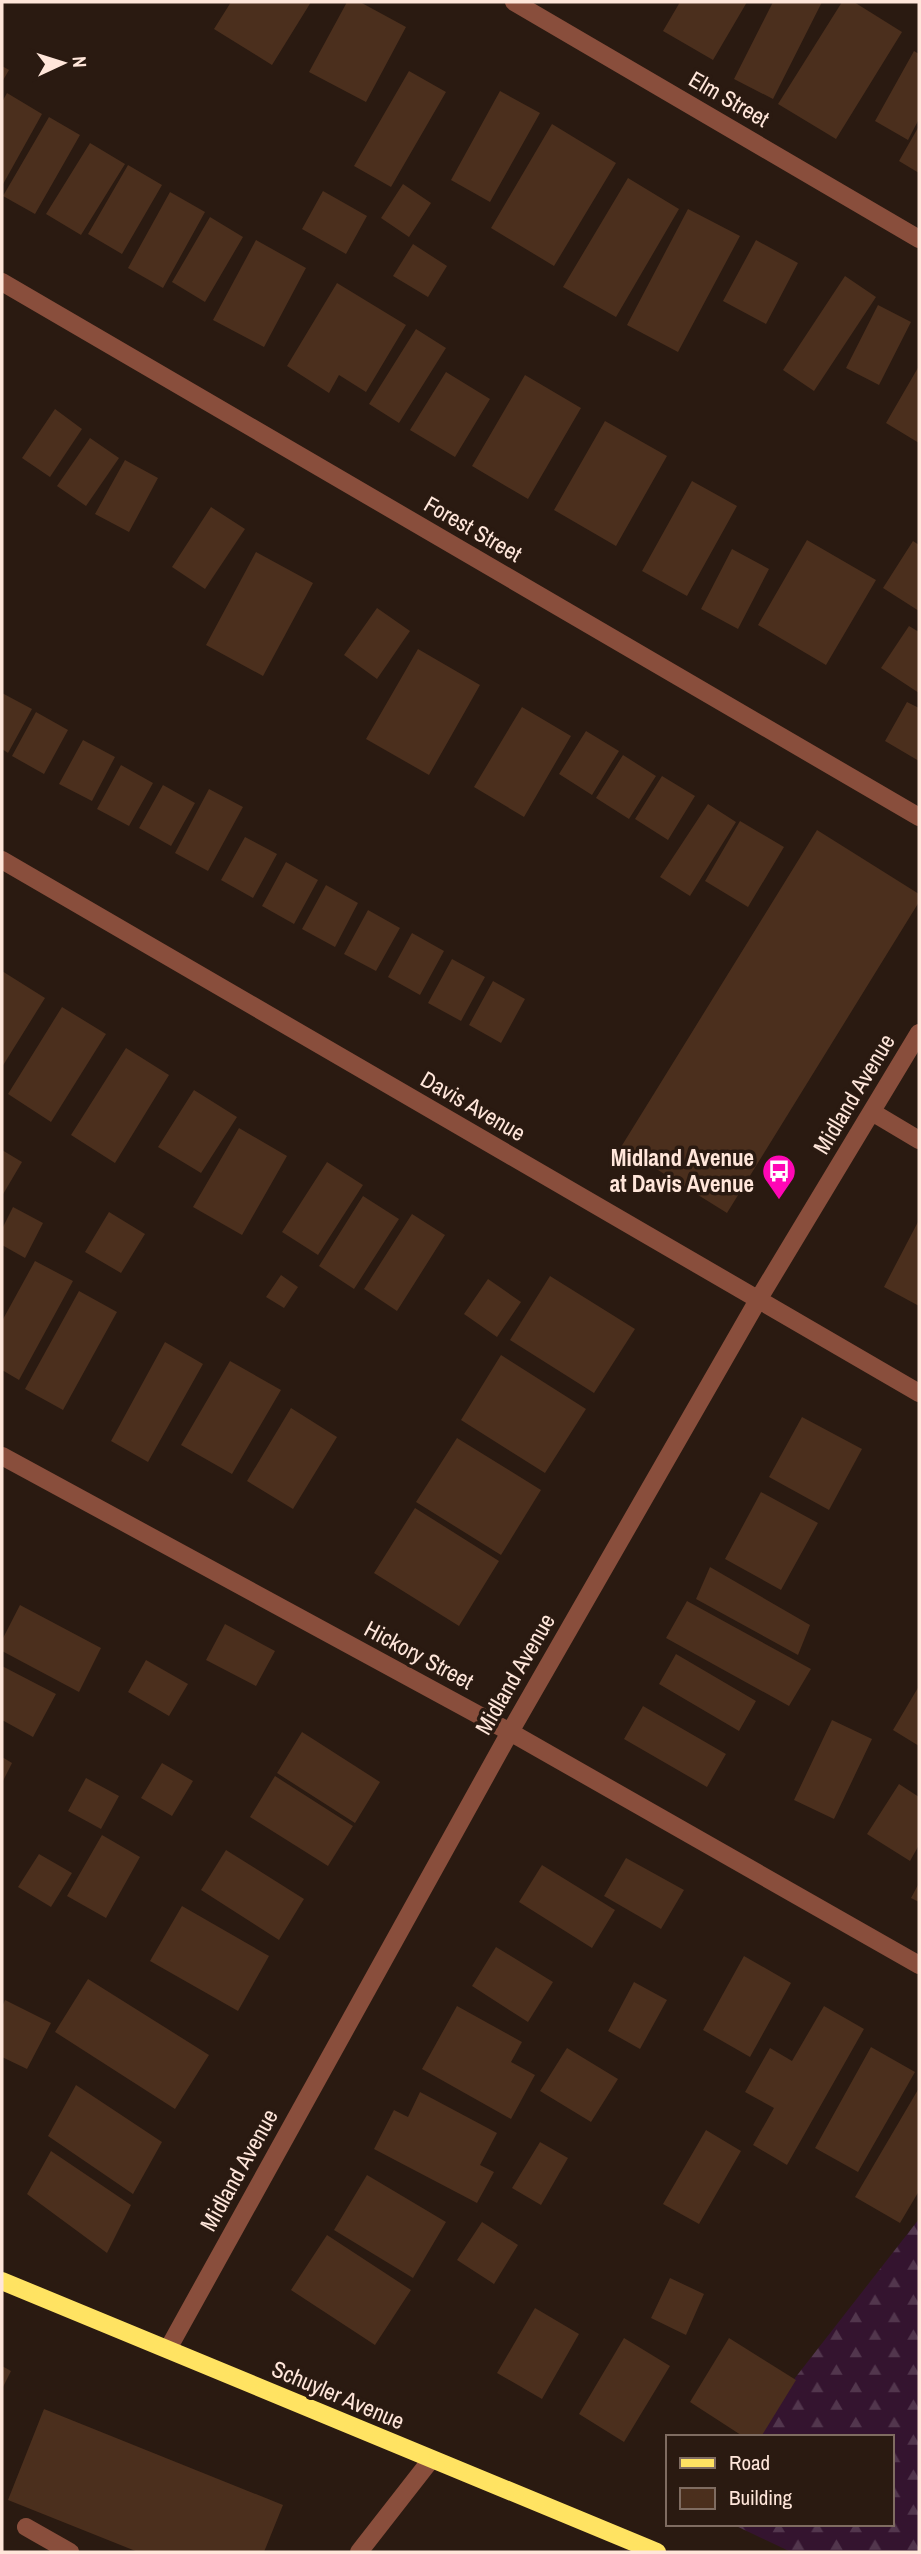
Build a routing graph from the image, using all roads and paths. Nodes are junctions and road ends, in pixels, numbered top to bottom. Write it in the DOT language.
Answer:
graph roads {
  1 [pos="514,2"];
  2 [pos="919,239"];
  3 [pos="2,282"];
  4 [pos="919,817"];
  5 [pos="2,860"];
  6 [pos="919,1033"];
  7 [pos="872,1112"];
  8 [pos="919,1140"];
  9 [pos="758,1300"];
  10 [pos="919,1393"];
  11 [pos="2,1457"];
  12 [pos="510,1732"];
  13 [pos="919,1965"];
  14 [pos="2,2281"];
  15 [pos="168,2349"];
  16 [pos="430,2461"];
  17 [pos="26,2527"];
  18 [pos="69,2552"];
  19 [pos="359,2552"];
  20 [pos="657,2552"];
  1 -- 2 [label="street, Elm Street"];
  3 -- 4 [label="street, Forest Street"];
  5 -- 9 [label="street, Davis Avenue"];
  6 -- 7 [label="street, Midland Avenue"];
  7 -- 8 [label="street"];
  7 -- 9 [label="street, Midland Avenue"];
  9 -- 10 [label="street, Davis Avenue"];
  9 -- 12 [label="street, Midland Avenue"];
  11 -- 12 [label="street, Hickory Street"];
  12 -- 13 [label="street, Hickory Street"];
  12 -- 15 [label="street, Midland Avenue"];
  14 -- 15 [label="main road, Schuyler Avenue"];
  15 -- 16 [label="main road, Schuyler Avenue"];
  16 -- 19 [label="street"];
  16 -- 20 [label="main road, Schuyler Avenue"];
  17 -- 18 [label="street"];
}
